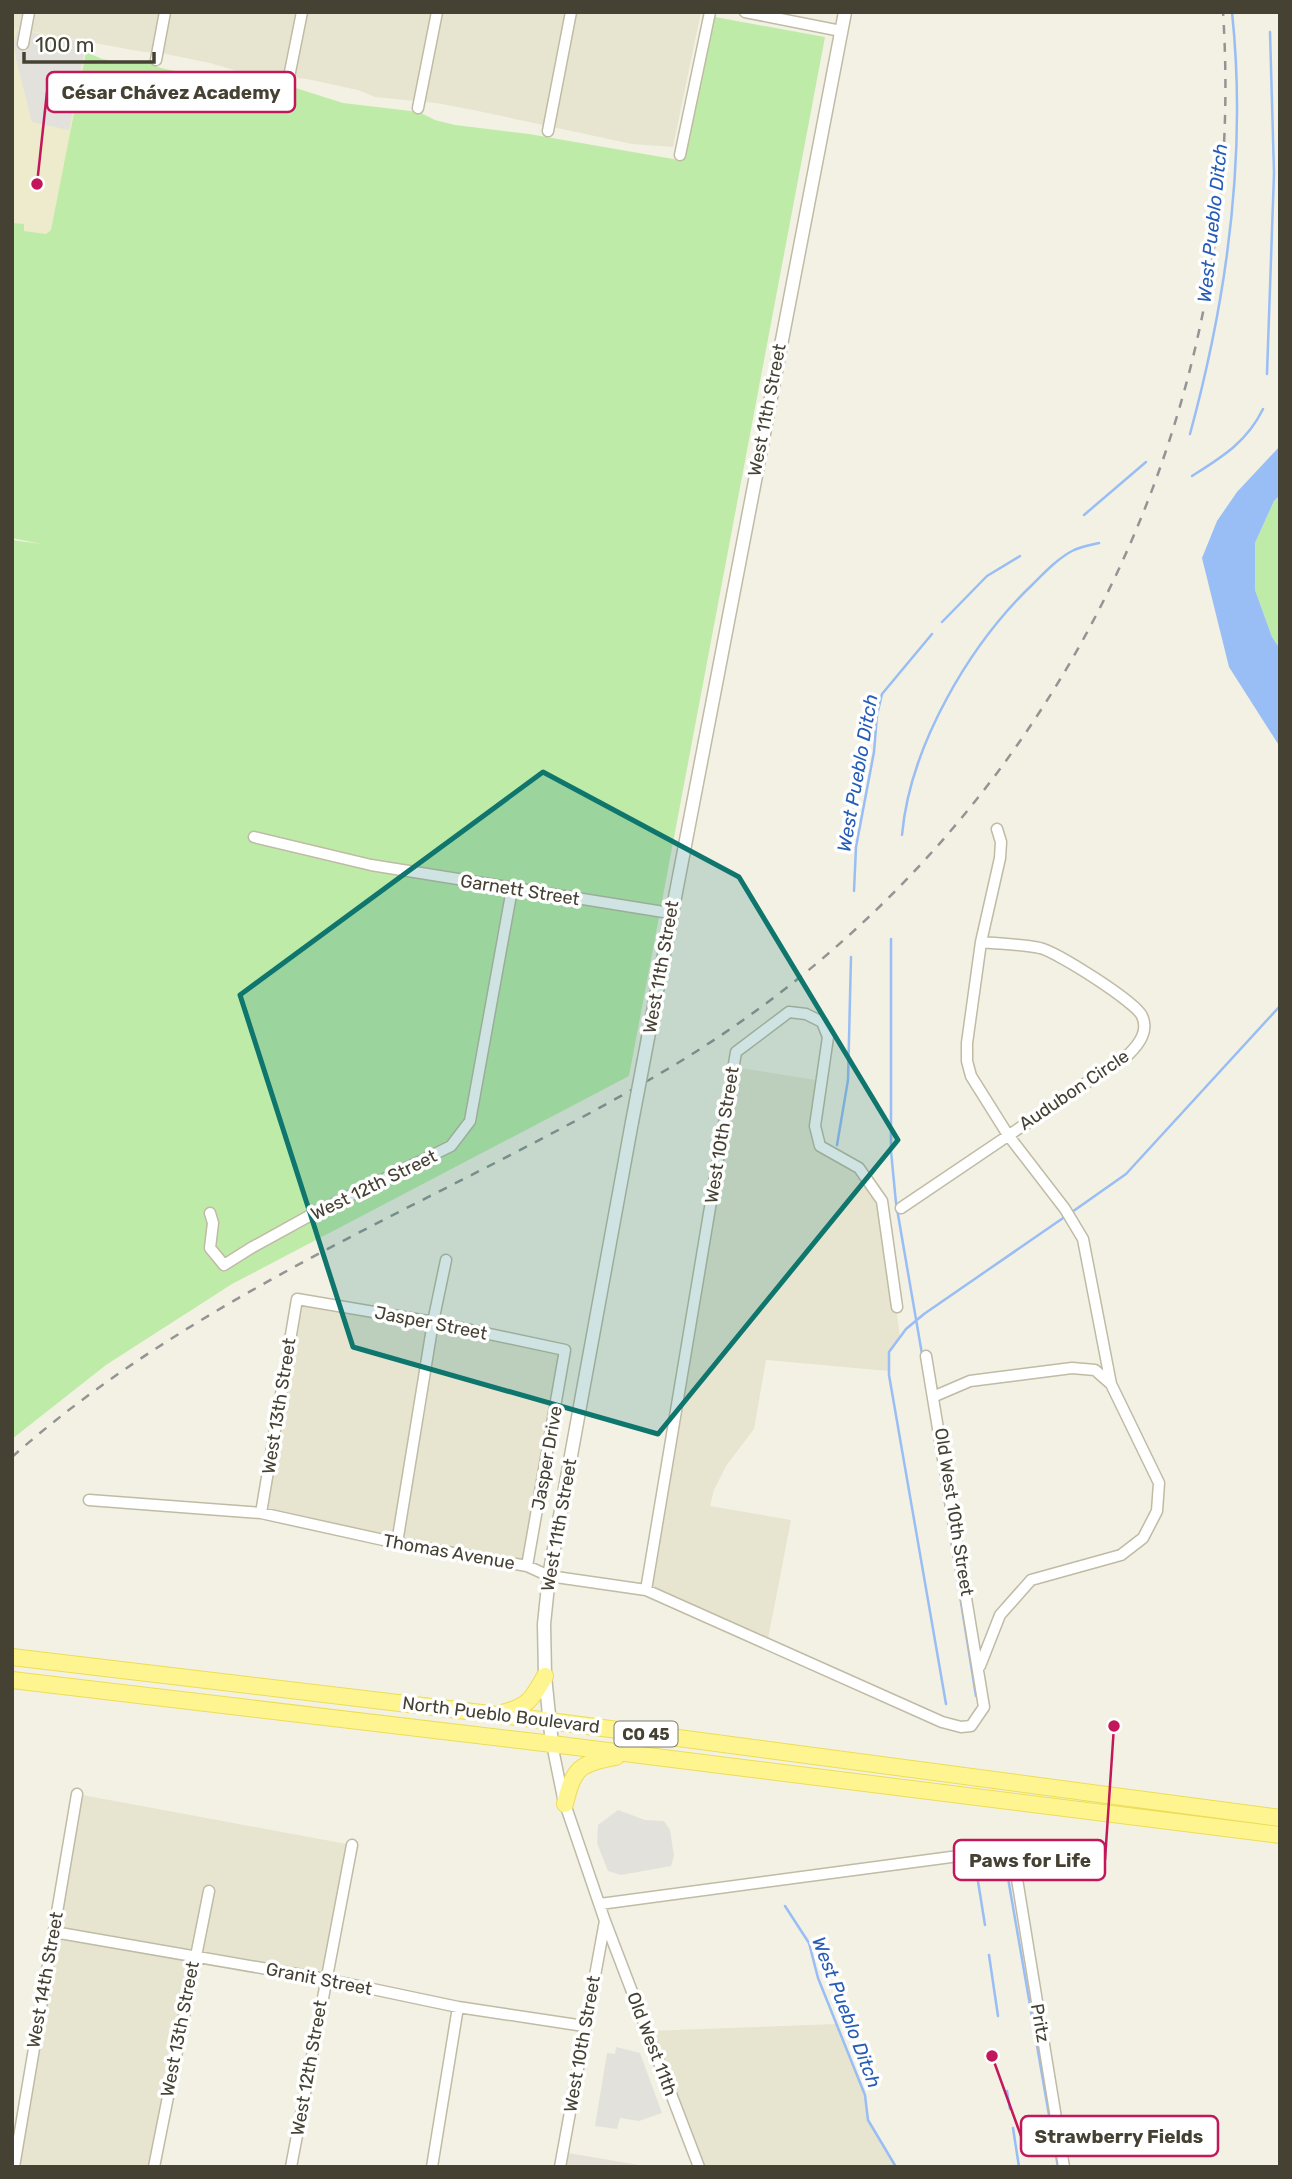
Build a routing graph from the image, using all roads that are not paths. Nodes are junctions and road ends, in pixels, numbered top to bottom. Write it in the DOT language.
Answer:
graph roads {
  1 [pos="29,12"];
  2 [pos="165,12"];
  3 [pos="302,12"];
  4 [pos="437,12"];
  5 [pos="571,12"];
  6 [pos="710,12"];
  7 [pos="745,12"];
  8 [pos="845,12"];
  9 [pos="841,32"];
  10 [pos="23,44"];
  11 [pos="156,60"];
  12 [pos="288,82"];
  13 [pos="418,108"];
  14 [pos="548,131"];
  15 [pos="680,155"];
  16 [pos="998,829"];
  17 [pos="254,837"];
  18 [pos="512,889"];
  19 [pos="670,913"];
  20 [pos="981,943"];
  21 [pos="1008,1135"];
  22 [pos="901,1208"];
  23 [pos="210,1213"];
  24 [pos="446,1259"];
  25 [pos="297,1299"];
  26 [pos="897,1307"];
  27 [pos="433,1322"];
  28 [pos="565,1350"];
  29 [pos="926,1356"];
  30 [pos="560,1384"];
  31 [pos="1111,1384"];
  32 [pos="583,1389"];
  33 [pos="935,1396"];
  34 [pos="89,1500"];
  35 [pos="261,1513"];
  36 [pos="397,1544"];
  37 [pos="527,1566"];
  38 [pos="549,1576"];
  39 [pos="646,1591"];
  40 [pos="12,1657"];
  41 [pos="979,1668"];
  42 [pos="545,1676"];
  43 [pos="12,1680"];
  44 [pos="498,1715"];
  45 [pos="550,1721"];
  46 [pos="552,1744"];
  47 [pos="634,1754"];
  48 [pos="77,1794"];
  49 [pos="565,1804"];
  50 [pos="1280,1818"];
  51 [pos="1280,1835"];
  52 [pos="352,1845"];
  53 [pos="209,1891"];
  54 [pos="600,1904"];
  55 [pos="605,1921"];
  56 [pos="54,1932"];
  57 [pos="194,1956"];
  58 [pos="325,1979"];
  59 [pos="458,2007"];
  60 [pos="584,2026"];
  61 [pos="14,2167"];
  62 [pos="153,2167"];
  63 [pos="291,2167"];
  64 [pos="432,2167"];
  65 [pos="560,2167"];
  66 [pos="699,2167"];
  67 [pos="1064,2167"];
  1 -- 10 [label="street"];
  2 -- 11 [label="street"];
  3 -- 12 [label="street"];
  4 -- 13 [label="street"];
  5 -- 14 [label="street"];
  6 -- 15 [label="street"];
  7 -- 9 [label="street"];
  8 -- 9 [label="street, West 11th Street"];
  9 -- 19 [label="street, West 11th Street"];
  16 -- 20 [label="street"];
  17 -- 18 [label="street, Garnett Street"];
  18 -- 19 [label="street, Garnett Street"];
  18 -- 23 [label="street, West 12th Street"];
  19 -- 32 [label="street, West 11th Street, bridge"];
  20 -- 21 [label="street"];
  20 -- 21 [label="street, Audubon Circle"];
  21 -- 22 [label="street, Audubon Circle"];
  21 -- 31 [label="street"];
  24 -- 27 [label="street"];
  25 -- 27 [label="street, Jasper Street"];
  25 -- 35 [label="street, West 13th Street"];
  26 -- 39 [label="street, West 10th Street"];
  27 -- 28 [label="street, Jasper Street"];
  27 -- 36 [label="street"];
  28 -- 30 [label="street, Jasper Drive"];
  29 -- 33 [label="street, Old West 10th Street"];
  30 -- 32 [label="street"];
  30 -- 37 [label="street, Jasper Drive"];
  31 -- 33 [label="street"];
  31 -- 41 [label="street"];
  32 -- 38 [label="street, West 11th Street"];
  33 -- 41 [label="street, Old West 10th Street"];
  34 -- 35 [label="street, Thomas Avenue"];
  35 -- 36 [label="street, Thomas Avenue"];
  36 -- 37 [label="street, Thomas Avenue"];
  37 -- 38 [label="street, Thomas Avenue"];
  38 -- 39 [label="street, Thomas Avenue"];
  38 -- 42 [label="street, West 11th Street"];
  39 -- 41 [label="street, Thomas Avenue"];
  40 -- 44 [label="main road, North Pueblo Boulevard / CO 45"];
  42 -- 44 [label="main road"];
  42 -- 45 [label="street, West 11th Street"];
  43 -- 46 [label="main road, North Pueblo Boulevard / CO 45"];
  44 -- 45 [label="main road, North Pueblo Boulevard / CO 45"];
  45 -- 46 [label="street, West 11th Street"];
  45 -- 50 [label="main road, North Pueblo Boulevard / CO 45"];
  46 -- 47 [label="main road, North Pueblo Boulevard / CO 45"];
  46 -- 49 [label="street, West 11th Street"];
  47 -- 49 [label="main road"];
  47 -- 51 [label="main road, North Pueblo Boulevard / CO 45"];
  48 -- 56 [label="street, West 14th Street"];
  49 -- 54 [label="street, West 11th Street"];
  52 -- 58 [label="street, West 12th Street"];
  53 -- 57 [label="street, West 13th Street"];
  54 -- 55 [label="street, West 11th Street"];
  54 -- 67 [label="street, Pritz"];
  55 -- 60 [label="street, West 10th Street"];
  55 -- 66 [label="street, Old West 11th"];
  56 -- 57 [label="street, Granit Street"];
  56 -- 61 [label="street, West 14th Street"];
  57 -- 58 [label="street, Granit Street"];
  57 -- 62 [label="street, West 13th Street"];
  58 -- 59 [label="street, Granit Street"];
  58 -- 63 [label="street, West 12th Street"];
  59 -- 60 [label="street, Granit Street"];
  59 -- 64 [label="street"];
  60 -- 65 [label="street, West 10th Street"];
}
